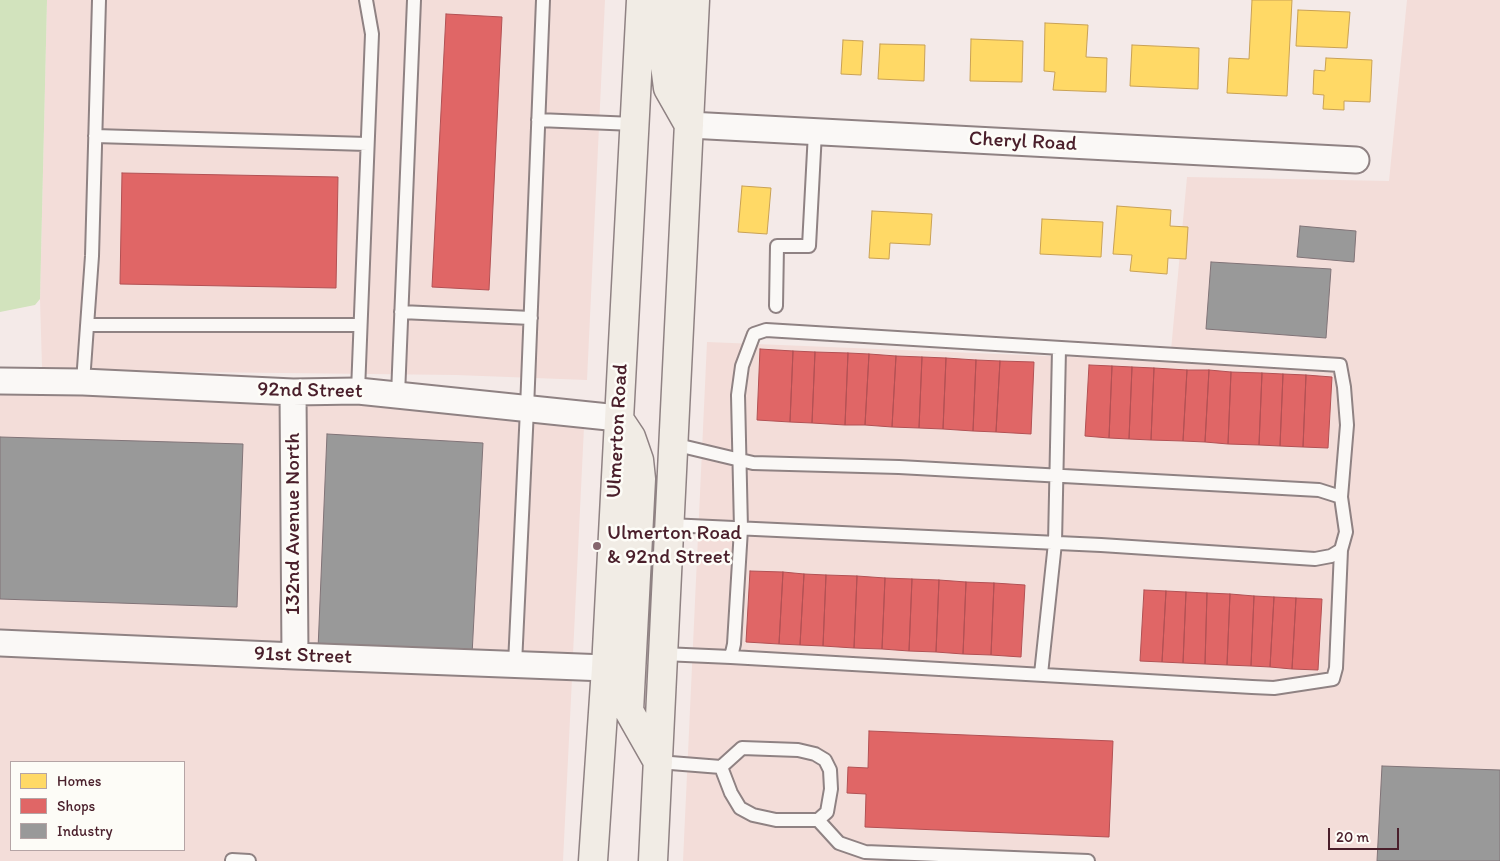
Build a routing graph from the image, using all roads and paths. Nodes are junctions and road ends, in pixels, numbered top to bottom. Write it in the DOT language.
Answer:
graph roads {
  1 [pos="99,0"];
  2 [pos="366,0"];
  3 [pos="414,0"];
  4 [pos="543,0"];
  5 [pos="641,0"];
  6 [pos="668,0"];
  7 [pos="695,0"];
  8 [pos="538,120"];
  9 [pos="634,124"];
  10 [pos="689,125"];
  11 [pos="816,132"];
  12 [pos="95,136"];
  13 [pos="367,144"];
  14 [pos="1356,160"];
  15 [pos="776,306"];
  16 [pos="401,312"];
  17 [pos="531,318"];
  18 [pos="87,325"];
  19 [pos="359,325"];
  20 [pos="1059,349"];
  21 [pos="0,380"];
  22 [pos="83,382"];
  23 [pos="358,391"];
  24 [pos="293,392"];
  25 [pos="398,395"];
  26 [pos="528,409"];
  27 [pos="618,418"];
  28 [pos="674,444"];
  29 [pos="738,460"];
  30 [pos="1056,476"];
  31 [pos="1341,498"];
  32 [pos="669,526"];
  33 [pos="741,529"];
  34 [pos="1055,544"];
  35 [pos="1341,550"];
  36 [pos="0,642"];
  37 [pos="663,654"];
  38 [pos="295,656"];
  39 [pos="731,657"];
  40 [pos="515,664"];
  41 [pos="606,668"];
  42 [pos="1041,674"];
  43 [pos="658,762"];
  44 [pos="721,766"];
  45 [pos="818,820"];
  46 [pos="232,860"];
  47 [pos="249,861"];
  48 [pos="593,861"];
  49 [pos="653,861"];
  50 [pos="1088,861"];
  1 -- 12 [label="lane"];
  2 -- 13 [label="lane"];
  3 -- 16 [label="lane"];
  4 -- 8 [label="lane"];
  5 -- 9 [label="main road, Ulmerton Road"];
  6 -- 10 [label="main road"];
  7 -- 10 [label="main road"];
  8 -- 9 [label="lane"];
  8 -- 17 [label="lane"];
  9 -- 27 [label="main road, Ulmerton Road"];
  10 -- 11 [label="street, Cheryl Road"];
  10 -- 28 [label="main road"];
  11 -- 14 [label="street, Cheryl Road"];
  11 -- 15 [label="lane"];
  12 -- 13 [label="lane"];
  12 -- 18 [label="lane"];
  13 -- 19 [label="lane"];
  16 -- 17 [label="lane"];
  16 -- 25 [label="lane"];
  17 -- 26 [label="lane"];
  18 -- 19 [label="lane"];
  18 -- 22 [label="lane"];
  19 -- 23 [label="lane"];
  20 -- 29 [label="lane"];
  20 -- 30 [label="lane"];
  20 -- 31 [label="lane"];
  21 -- 22 [label="street, 92nd Street"];
  22 -- 24 [label="street, 92nd Street"];
  23 -- 24 [label="street, 92nd Street"];
  23 -- 25 [label="street, 92nd Street"];
  24 -- 38 [label="street, 132nd Avenue North"];
  25 -- 26 [label="street, 92nd Street"];
  26 -- 27 [label="street, 92nd Street"];
  26 -- 40 [label="lane"];
  27 -- 41 [label="main road, Ulmerton Road"];
  27 -- 43 [label="main road"];
  28 -- 29 [label="lane"];
  28 -- 32 [label="main road"];
  29 -- 30 [label="lane"];
  29 -- 33 [label="lane"];
  30 -- 31 [label="lane"];
  30 -- 34 [label="lane"];
  31 -- 35 [label="lane"];
  32 -- 33 [label="lane"];
  32 -- 37 [label="main road"];
  33 -- 34 [label="lane"];
  33 -- 39 [label="lane"];
  34 -- 35 [label="lane"];
  34 -- 42 [label="lane"];
  35 -- 42 [label="lane"];
  36 -- 38 [label="street, 91st Street"];
  37 -- 39 [label="lane"];
  37 -- 43 [label="main road"];
  38 -- 40 [label="street, 91st Street"];
  39 -- 42 [label="lane"];
  40 -- 41 [label="street, 91st Street"];
  41 -- 48 [label="main road, Ulmerton Road"];
  43 -- 44 [label="lane"];
  43 -- 49 [label="main road"];
  44 -- 45 [label="lane"];
  44 -- 45 [label="lane"];
  45 -- 50 [label="lane"];
  46 -- 47 [label="lane"];
}
